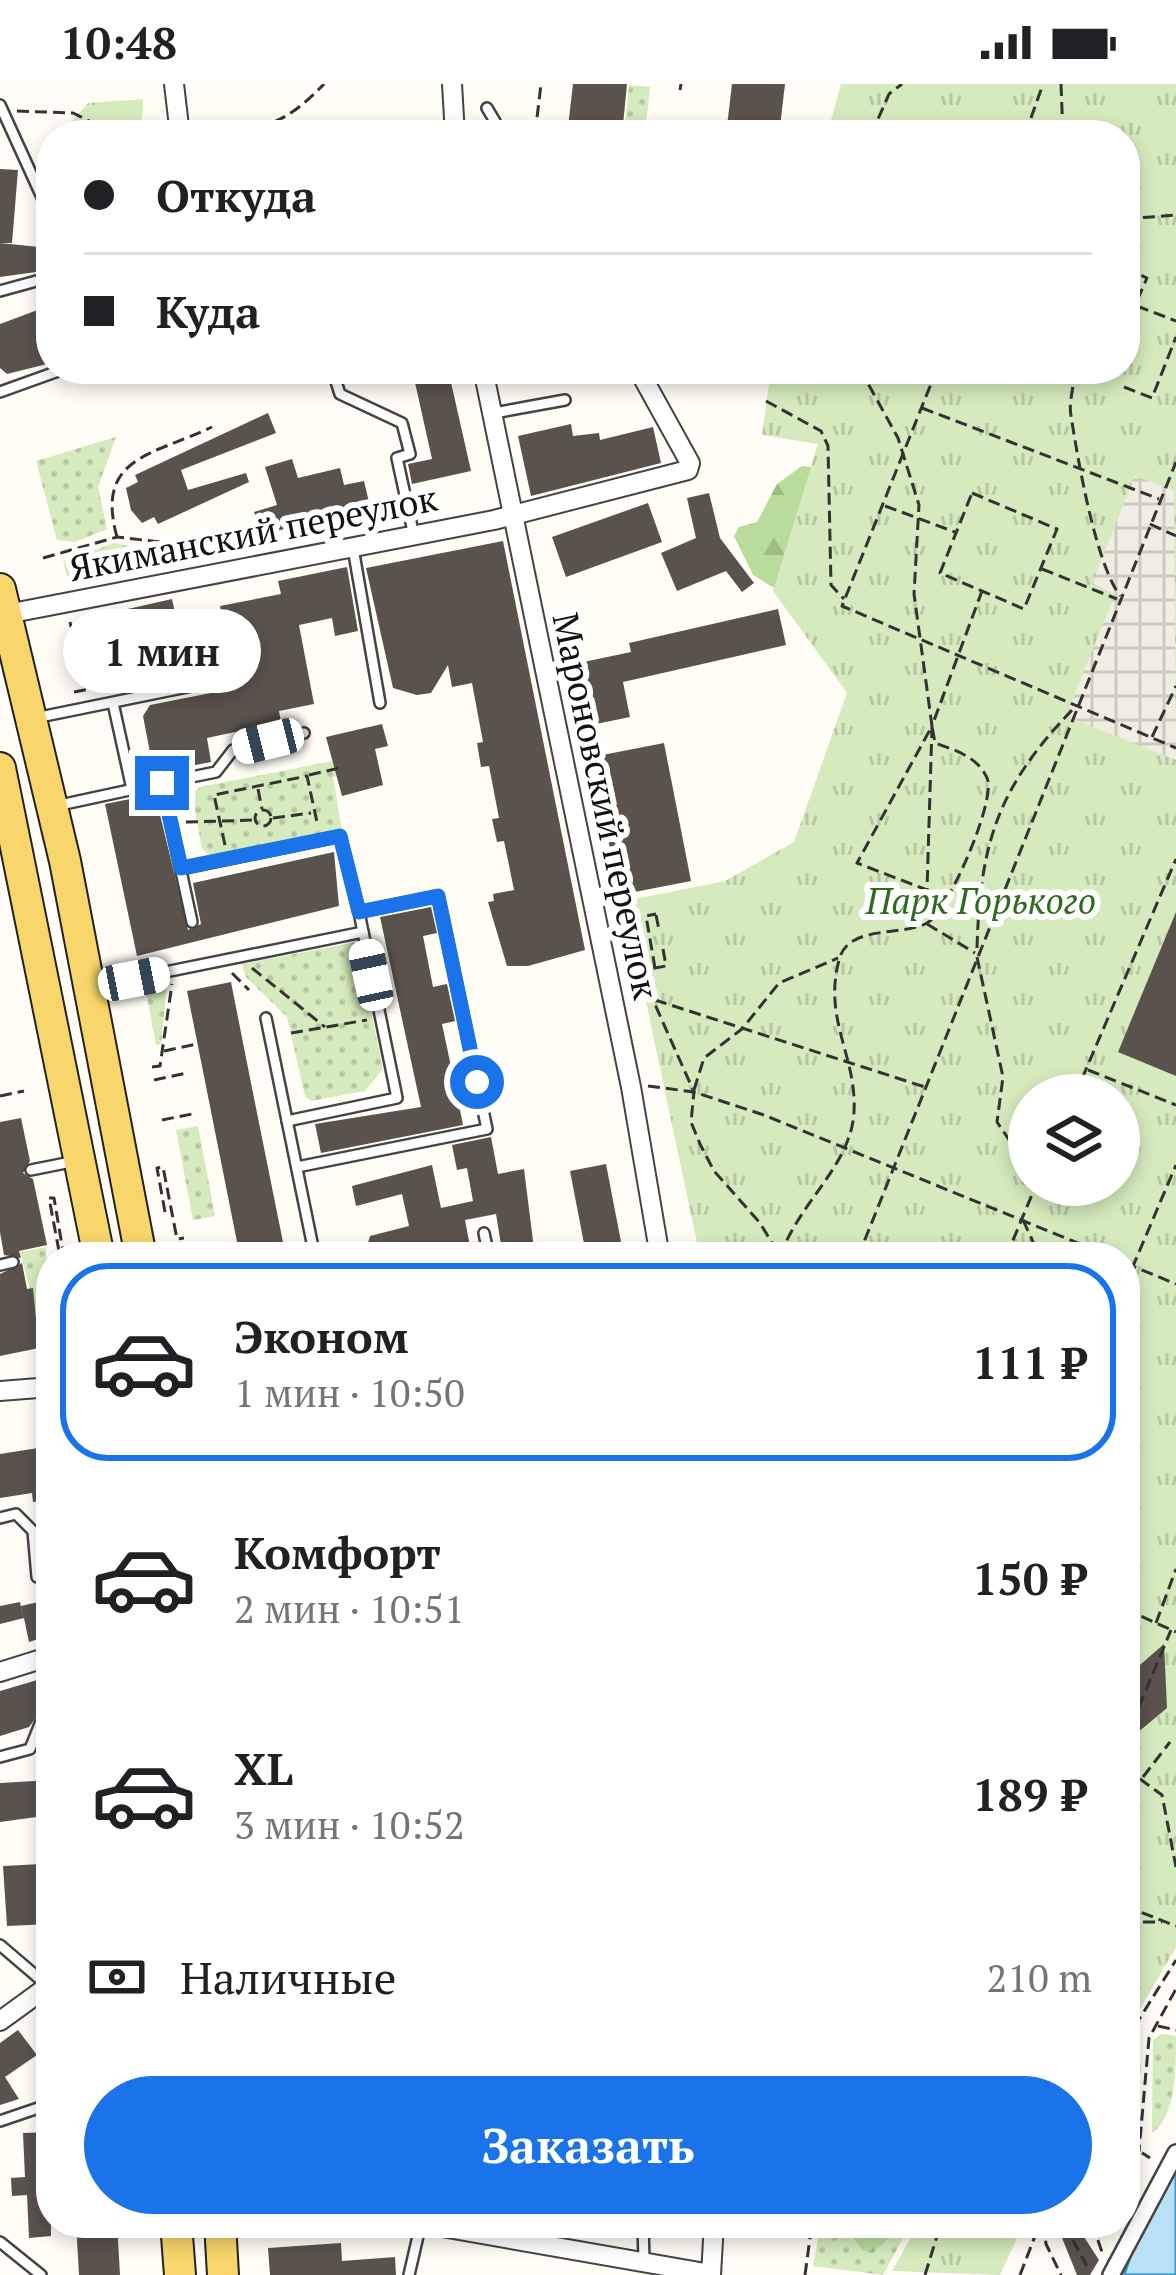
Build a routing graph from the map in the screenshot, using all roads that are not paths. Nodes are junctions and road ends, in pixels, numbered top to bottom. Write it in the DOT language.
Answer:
graph roads {
  1 [pos="173,84"];
  2 [pos="452,84"];
  3 [pos="0,105"];
  4 [pos="487,108"];
  5 [pos="178,120"];
  6 [pos="454,120"];
  7 [pos="494,120"];
  8 [pos="36,184"];
  9 [pos="36,281"];
  10 [pos="0,291"];
  11 [pos="36,379"];
  12 [pos="337,384"];
  13 [pos="486,384"];
  14 [pos="646,384"];
  15 [pos="0,392"];
  16 [pos="565,400"];
  17 [pos="491,413"];
  18 [pos="512,516"];
  19 [pos="414,536"];
  20 [pos="352,548"];
  21 [pos="3,602"];
  22 [pos="189,616"];
  23 [pos="113,703"];
  24 [pos="380,703"];
  25 [pos="31,719"];
  26 [pos="304,733"];
  27 [pos="0,768"];
  28 [pos="162,783"];
  29 [pos="132,789"];
  30 [pos="52,807"];
  31 [pos="11,866"];
  32 [pos="181,868"];
  33 [pos="359,912"];
  34 [pos="193,922"];
  35 [pos="363,932"];
  36 [pos="91,988"];
  37 [pos="266,1018"];
  38 [pos="287,1121"];
  39 [pos="81,1160"];
  40 [pos="297,1167"];
  41 [pos="32,1170"];
  42 [pos="484,1233"];
  43 [pos="96,1242"];
  44 [pos="138,1242"];
  45 [pos="312,1242"];
  46 [pos="486,1242"];
  47 [pos="657,1242"];
  48 [pos="13,1262"];
  49 [pos="0,1264"];
  50 [pos="36,1388"];
  51 [pos="0,1391"];
  52 [pos="0,1518"];
  53 [pos="36,1559"];
  54 [pos="36,1666"];
  55 [pos="0,1672"];
  56 [pos="36,1734"];
  57 [pos="0,1757"];
  58 [pos="0,1945"];
  59 [pos="36,1974"];
  60 [pos="36,1995"];
  61 [pos="0,2021"];
  62 [pos="36,2109"];
  63 [pos="0,2121"];
  64 [pos="1176,2153"];
  65 [pos="1140,2218"];
  66 [pos="177,2238"];
  67 [pos="221,2238"];
  68 [pos="417,2238"];
  69 [pos="506,2238"];
  70 [pos="643,2238"];
  71 [pos="714,2238"];
  72 [pos="1129,2238"];
  73 [pos="0,2242"];
  74 [pos="644,2262"];
  75 [pos="1110,2272"];
  76 [pos="41,2275"];
  77 [pos="180,2275"];
  78 [pos="224,2275"];
  79 [pos="409,2275"];
  80 [pos="712,2275"];
  1 -- 5 [label="street"];
  2 -- 6 [label="street"];
  3 -- 8 [label="lane"];
  4 -- 7 [label="lane"];
  9 -- 10 [label="lane"];
  11 -- 15 [label="lane"];
  12 -- 19 [label="lane"];
  13 -- 17 [label="street, Мароновский переулок"];
  14 -- 18 [label="street, Якиманский переулок"];
  16 -- 17 [label="lane"];
  17 -- 18 [label="street, Мароновский переулок"];
  18 -- 19 [label="street, Якиманский переулок"];
  18 -- 47 [label="street, Мароновский переулок"];
  19 -- 20 [label="street, Якиманский переулок"];
  20 -- 21 [label="street, Якиманский переулок"];
  20 -- 24 [label="lane"];
  21 -- 25 [label="main road"];
  22 -- 23 [label="lane"];
  23 -- 25 [label="lane"];
  23 -- 29 [label="lane"];
  25 -- 30 [label="main road"];
  26 -- 28 [label="lane"];
  27 -- 31 [label="main road"];
  28 -- 29 [label="lane"];
  28 -- 32 [label="lane"];
  29 -- 30 [label="lane"];
  30 -- 36 [label="main road"];
  31 -- 39 [label="main road"];
  32 -- 33 [label="lane"];
  32 -- 34 [label="lane"];
  33 -- 35 [label="lane"];
  33 -- 40 [label="lane"];
  35 -- 36 [label="lane"];
  35 -- 38 [label="lane"];
  36 -- 44 [label="main road"];
  37 -- 38 [label="lane"];
  38 -- 40 [label="lane"];
  39 -- 41 [label="lane"];
  39 -- 43 [label="main road"];
  40 -- 45 [label="lane"];
  42 -- 46 [label="lane"];
  48 -- 49 [label="lane"];
  50 -- 51 [label="street"];
  52 -- 53 [label="lane"];
  54 -- 55 [label="street"];
  56 -- 57 [label="lane"];
  58 -- 59 [label="lane"];
  60 -- 61 [label="street"];
  62 -- 63 [label="lane"];
  64 -- 65 [label="street"];
  66 -- 77 [label="main road"];
  67 -- 78 [label="main road"];
  68 -- 79 [label="lane"];
  69 -- 74 [label="street"];
  70 -- 74 [label="lane"];
  71 -- 80 [label="street"];
  72 -- 75 [label="street"];
  73 -- 76 [label="lane"];
  74 -- 80 [label="street"];
}
